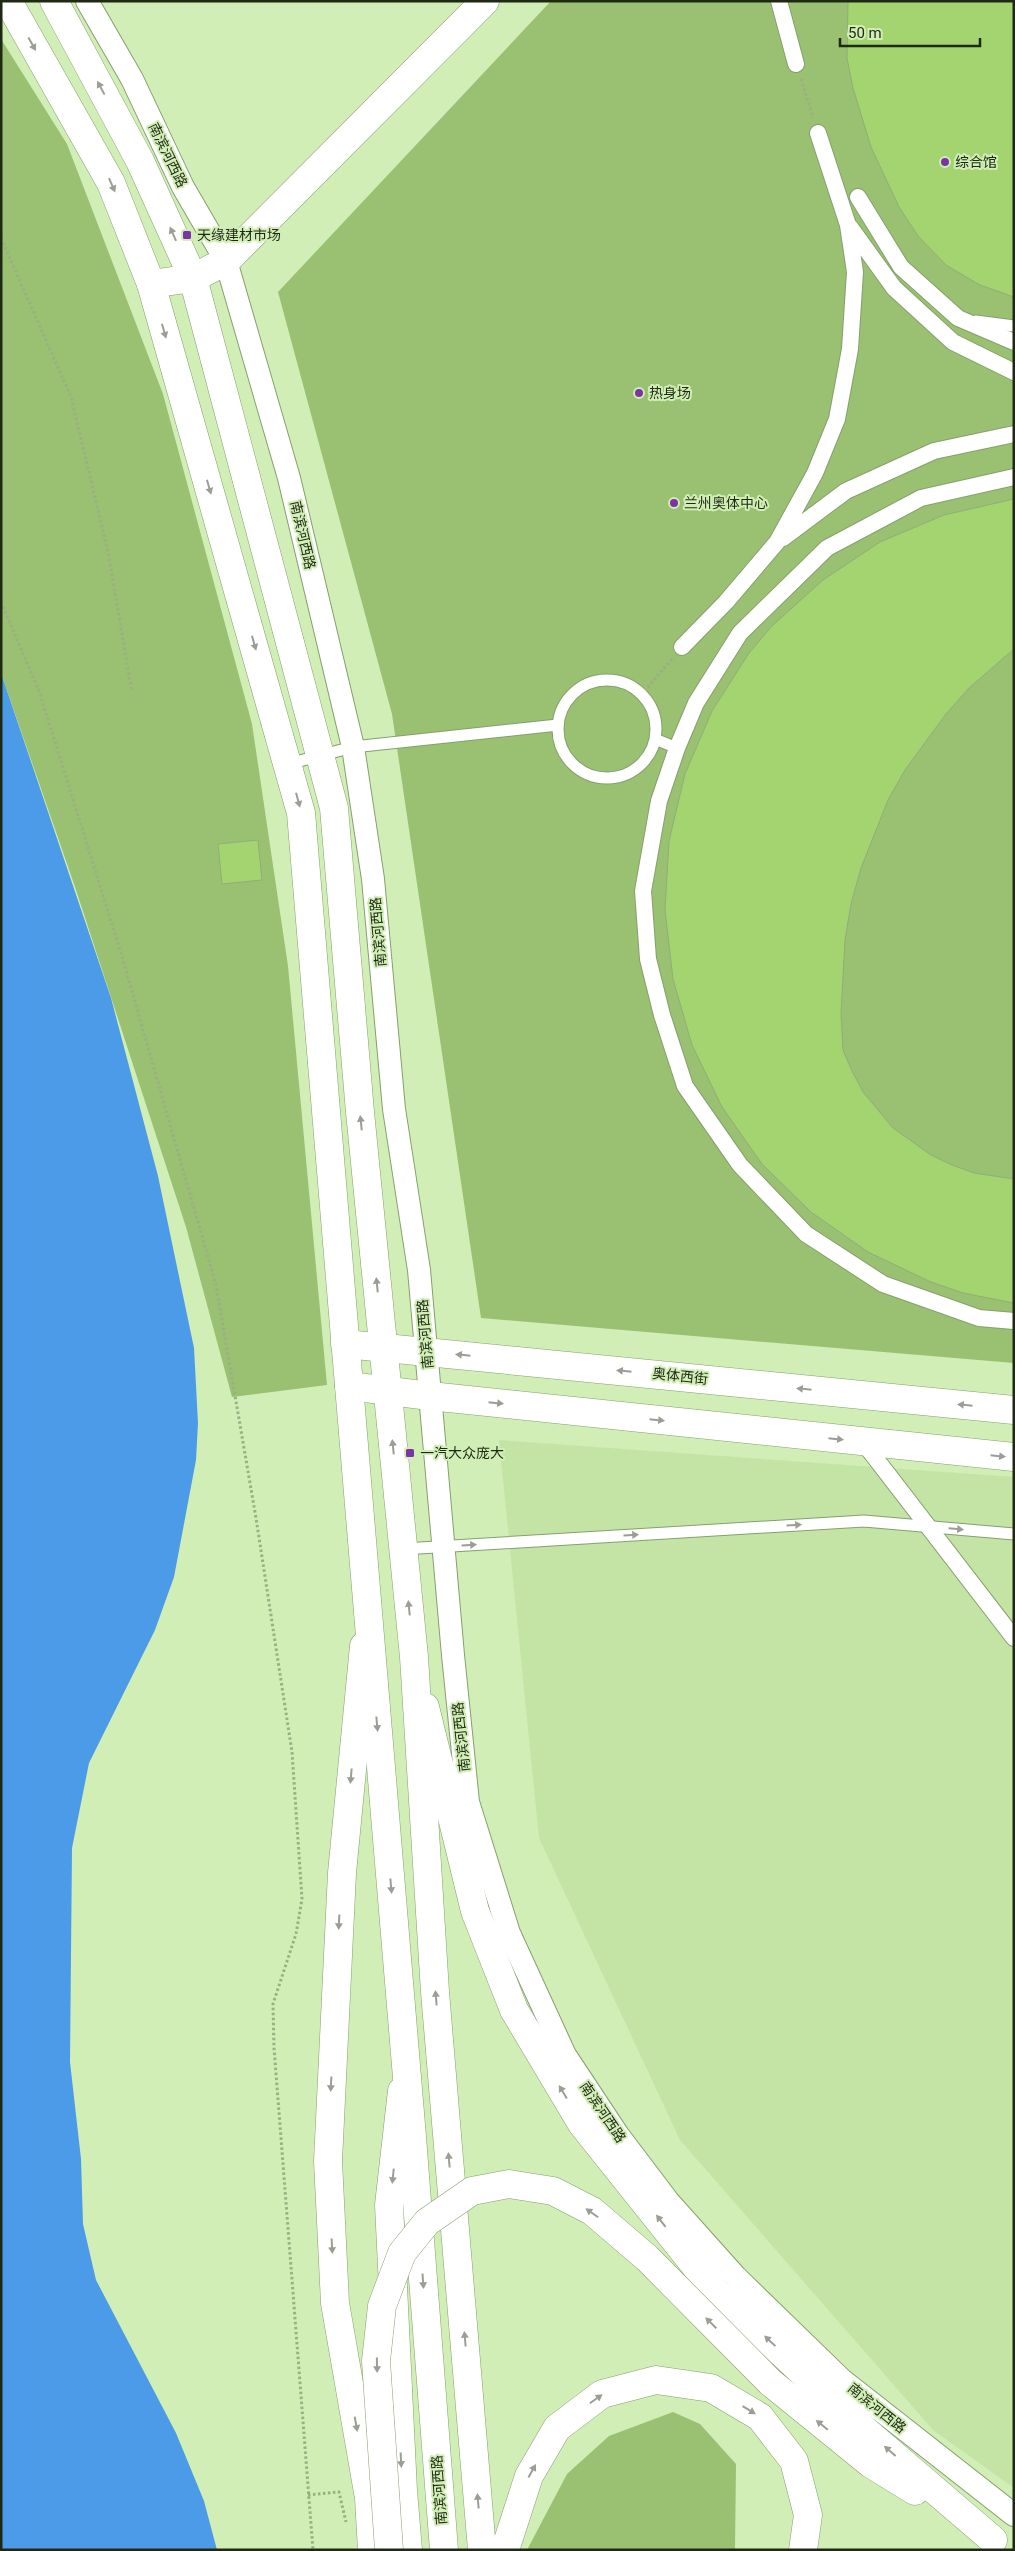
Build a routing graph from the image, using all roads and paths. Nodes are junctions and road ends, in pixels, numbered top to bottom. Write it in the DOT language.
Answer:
graph roads {
  1 [pos="8,1"];
  2 [pos="54,1"];
  3 [pos="87,1"];
  4 [pos="485,1"];
  5 [pos="779,1"];
  6 [pos="796,64"];
  7 [pos="818,133"];
  8 [pos="858,197"];
  9 [pos="848,225"];
  10 [pos="1,238"];
  11 [pos="226,261"];
  12 [pos="193,278"];
  13 [pos="151,284"];
  14 [pos="958,318"];
  15 [pos="1014,326"];
  16 [pos="1014,342"];
  17 [pos="1014,372"];
  18 [pos="1014,434"];
  19 [pos="1014,476"];
  20 [pos="777,542"];
  21 [pos="1,602"];
  22 [pos="682,647"];
  23 [pos="132,692"];
  24 [pos="641,695"];
  25 [pos="558,725"];
  26 [pos="655,739"];
  27 [pos="353,747"];
  28 [pos="677,748"];
  29 [pos="320,755"];
  30 [pos="288,764"];
  31 [pos="1014,1321"];
  32 [pos="345,1344"];
  33 [pos="383,1346"];
  34 [pos="426,1351"];
  35 [pos="349,1386"];
  36 [pos="387,1391"];
  37 [pos="430,1396"];
  38 [pos="1014,1410"];
  39 [pos="863,1442"];
  40 [pos="1014,1457"];
  41 [pos="928,1526"];
  42 [pos="1014,1534"];
  43 [pos="443,1546"];
  44 [pos="403,1549"];
  45 [pos="368,1606"];
  46 [pos="1014,1638"];
  47 [pos="414,1657"];
  48 [pos="405,2058"];
  49 [pos="339,2492"];
  50 [pos="308,2495"];
  51 [pos="1014,2516"];
  52 [pos="1001,2545"];
  53 [pos="313,2550"];
  54 [pos="372,2550"];
  55 [pos="389,2550"];
  56 [pos="408,2550"];
  57 [pos="444,2550"];
  58 [pos="482,2550"];
  59 [pos="505,2550"];
  60 [pos="803,2550"];
  1 -- 13 [label="main road, 南滨河西路, one-way"];
  12 -- 2 [label="main road, 南滨河西路, one-way"];
  3 -- 11 [label="street, 南滨河西路"];
  4 -- 11 [label="main road"];
  5 -- 6 [label="street"];
  6 -- 7 [label="path"];
  7 -- 9 [label="street"];
  8 -- 14 [label="street"];
  9 -- 17 [label="street"];
  9 -- 20 [label="street"];
  10 -- 23 [label="path"];
  11 -- 12 [label="main road"];
  11 -- 27 [label="street, 南滨河西路"];
  12 -- 13 [label="main road"];
  12 -- 29 [label="main road, 南滨河西路"];
  13 -- 30 [label="main road, 南滨河西路, one-way"];
  14 -- 15 [label="lane"];
  14 -- 16 [label="street"];
  18 -- 20 [label="street"];
  19 -- 28 [label="street"];
  20 -- 22 [label="street"];
  21 -- 50 [label="path"];
  22 -- 24 [label="path"];
  24 -- 25 [label="lane"];
  24 -- 26 [label="lane"];
  25 -- 26 [label="lane"];
  25 -- 27 [label="lane"];
  26 -- 28 [label="lane"];
  27 -- 29 [label="lane"];
  27 -- 34 [label="street, 南滨河西路"];
  28 -- 31 [label="street"];
  29 -- 30 [label="lane"];
  33 -- 29 [label="main road, 南滨河西路, one-way"];
  30 -- 32 [label="main road, 南滨河西路, one-way"];
  32 -- 33 [label="main road, 奥体西街"];
  32 -- 35 [label="main road, 南滨河西路"];
  33 -- 34 [label="main road, 奥体西街"];
  33 -- 36 [label="main road, 南滨河西路"];
  34 -- 37 [label="street, 南滨河西路"];
  38 -- 34 [label="main road, 奥体西街, one-way"];
  35 -- 36 [label="main road"];
  35 -- 45 [label="main road, 南滨河西路"];
  36 -- 37 [label="main road"];
  44 -- 36 [label="main road, 南滨河西路, one-way"];
  37 -- 39 [label="main road, one-way"];
  37 -- 43 [label="street, 南滨河西路"];
  39 -- 40 [label="main road, one-way"];
  39 -- 41 [label="street"];
  41 -- 42 [label="lane, one-way"];
  43 -- 41 [label="lane, one-way"];
  41 -- 46 [label="street"];
  43 -- 44 [label="lane"];
  43 -- 51 [label="street, 南滨河西路"];
  47 -- 44 [label="main road, 南滨河西路, one-way"];
  45 -- 48 [label="main road, 南滨河西路, one-way"];
  45 -- 54 [label="main road, one-way"];
  52 -- 47 [label="main road, one-way"];
  58 -- 47 [label="main road, 南滨河西路, one-way"];
  48 -- 56 [label="main road, one-way"];
  48 -- 57 [label="main road, 南滨河西路, one-way"];
  49 -- 50 [label="path"];
  50 -- 53 [label="path"];
  52 -- 55 [label="main road, one-way, bridge"];
  59 -- 60 [label="main road, one-way"];
}
